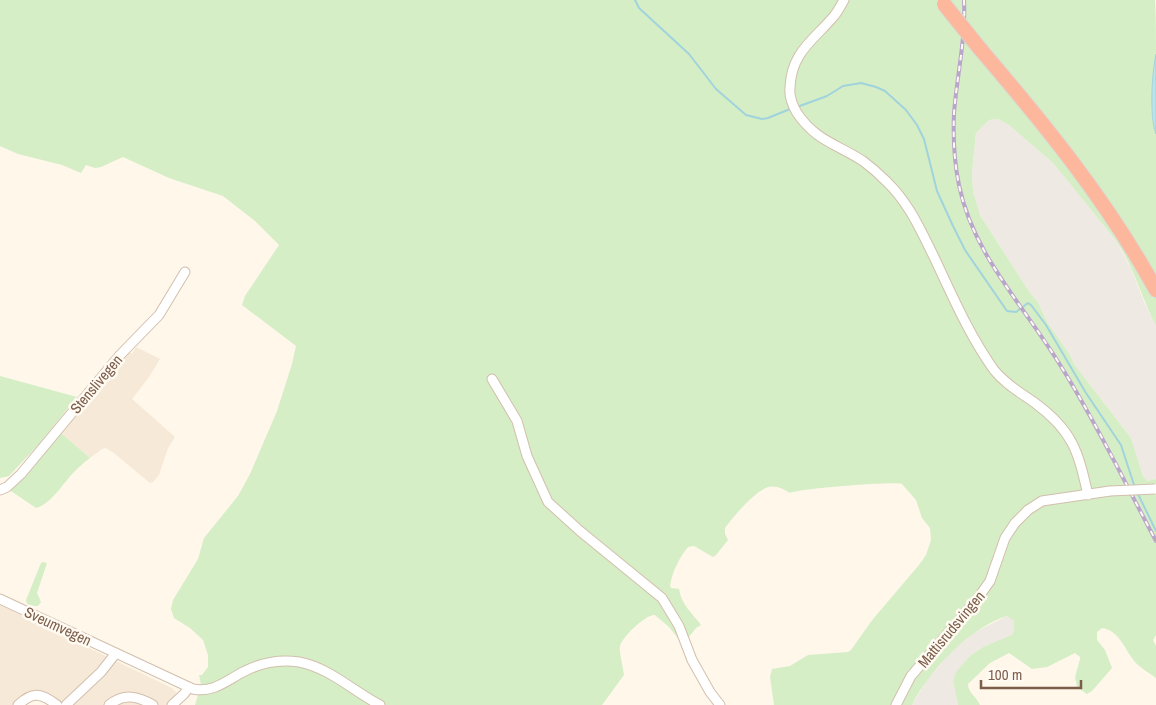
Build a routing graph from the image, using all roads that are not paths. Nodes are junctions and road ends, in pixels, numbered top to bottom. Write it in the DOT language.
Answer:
graph roads {
  1 [pos="844,0"];
  2 [pos="945,1"];
  3 [pos="982,45"];
  4 [pos="185,272"];
  5 [pos="1156,277"];
  6 [pos="1156,290"];
  7 [pos="492,379"];
  8 [pos="1156,489"];
  9 [pos="0,490"];
  10 [pos="1088,495"];
  11 [pos="0,599"];
  12 [pos="116,653"];
  13 [pos="189,687"];
  14 [pos="70,704"];
  15 [pos="18,705"];
  16 [pos="57,705"];
  17 [pos="109,705"];
  18 [pos="153,705"];
  19 [pos="172,705"];
  20 [pos="380,705"];
  21 [pos="720,705"];
  22 [pos="896,705"];
  1 -- 10 [label="street"];
  2 -- 3 [label="highway"];
  3 -- 5 [label="highway"];
  3 -- 6 [label="highway"];
  4 -- 9 [label="street, Stenslivegen"];
  7 -- 21 [label="street"];
  8 -- 10 [label="street, Mattisrudsvingen, bridge"];
  10 -- 22 [label="street, Mattisrudsvingen"];
  11 -- 12 [label="street, Sveumvegen"];
  12 -- 13 [label="street, Sveumvegen"];
  12 -- 14 [label="street"];
  13 -- 19 [label="street"];
  13 -- 20 [label="street, Sveumvegen"];
  15 -- 16 [label="street"];
  17 -- 18 [label="street"];
}
